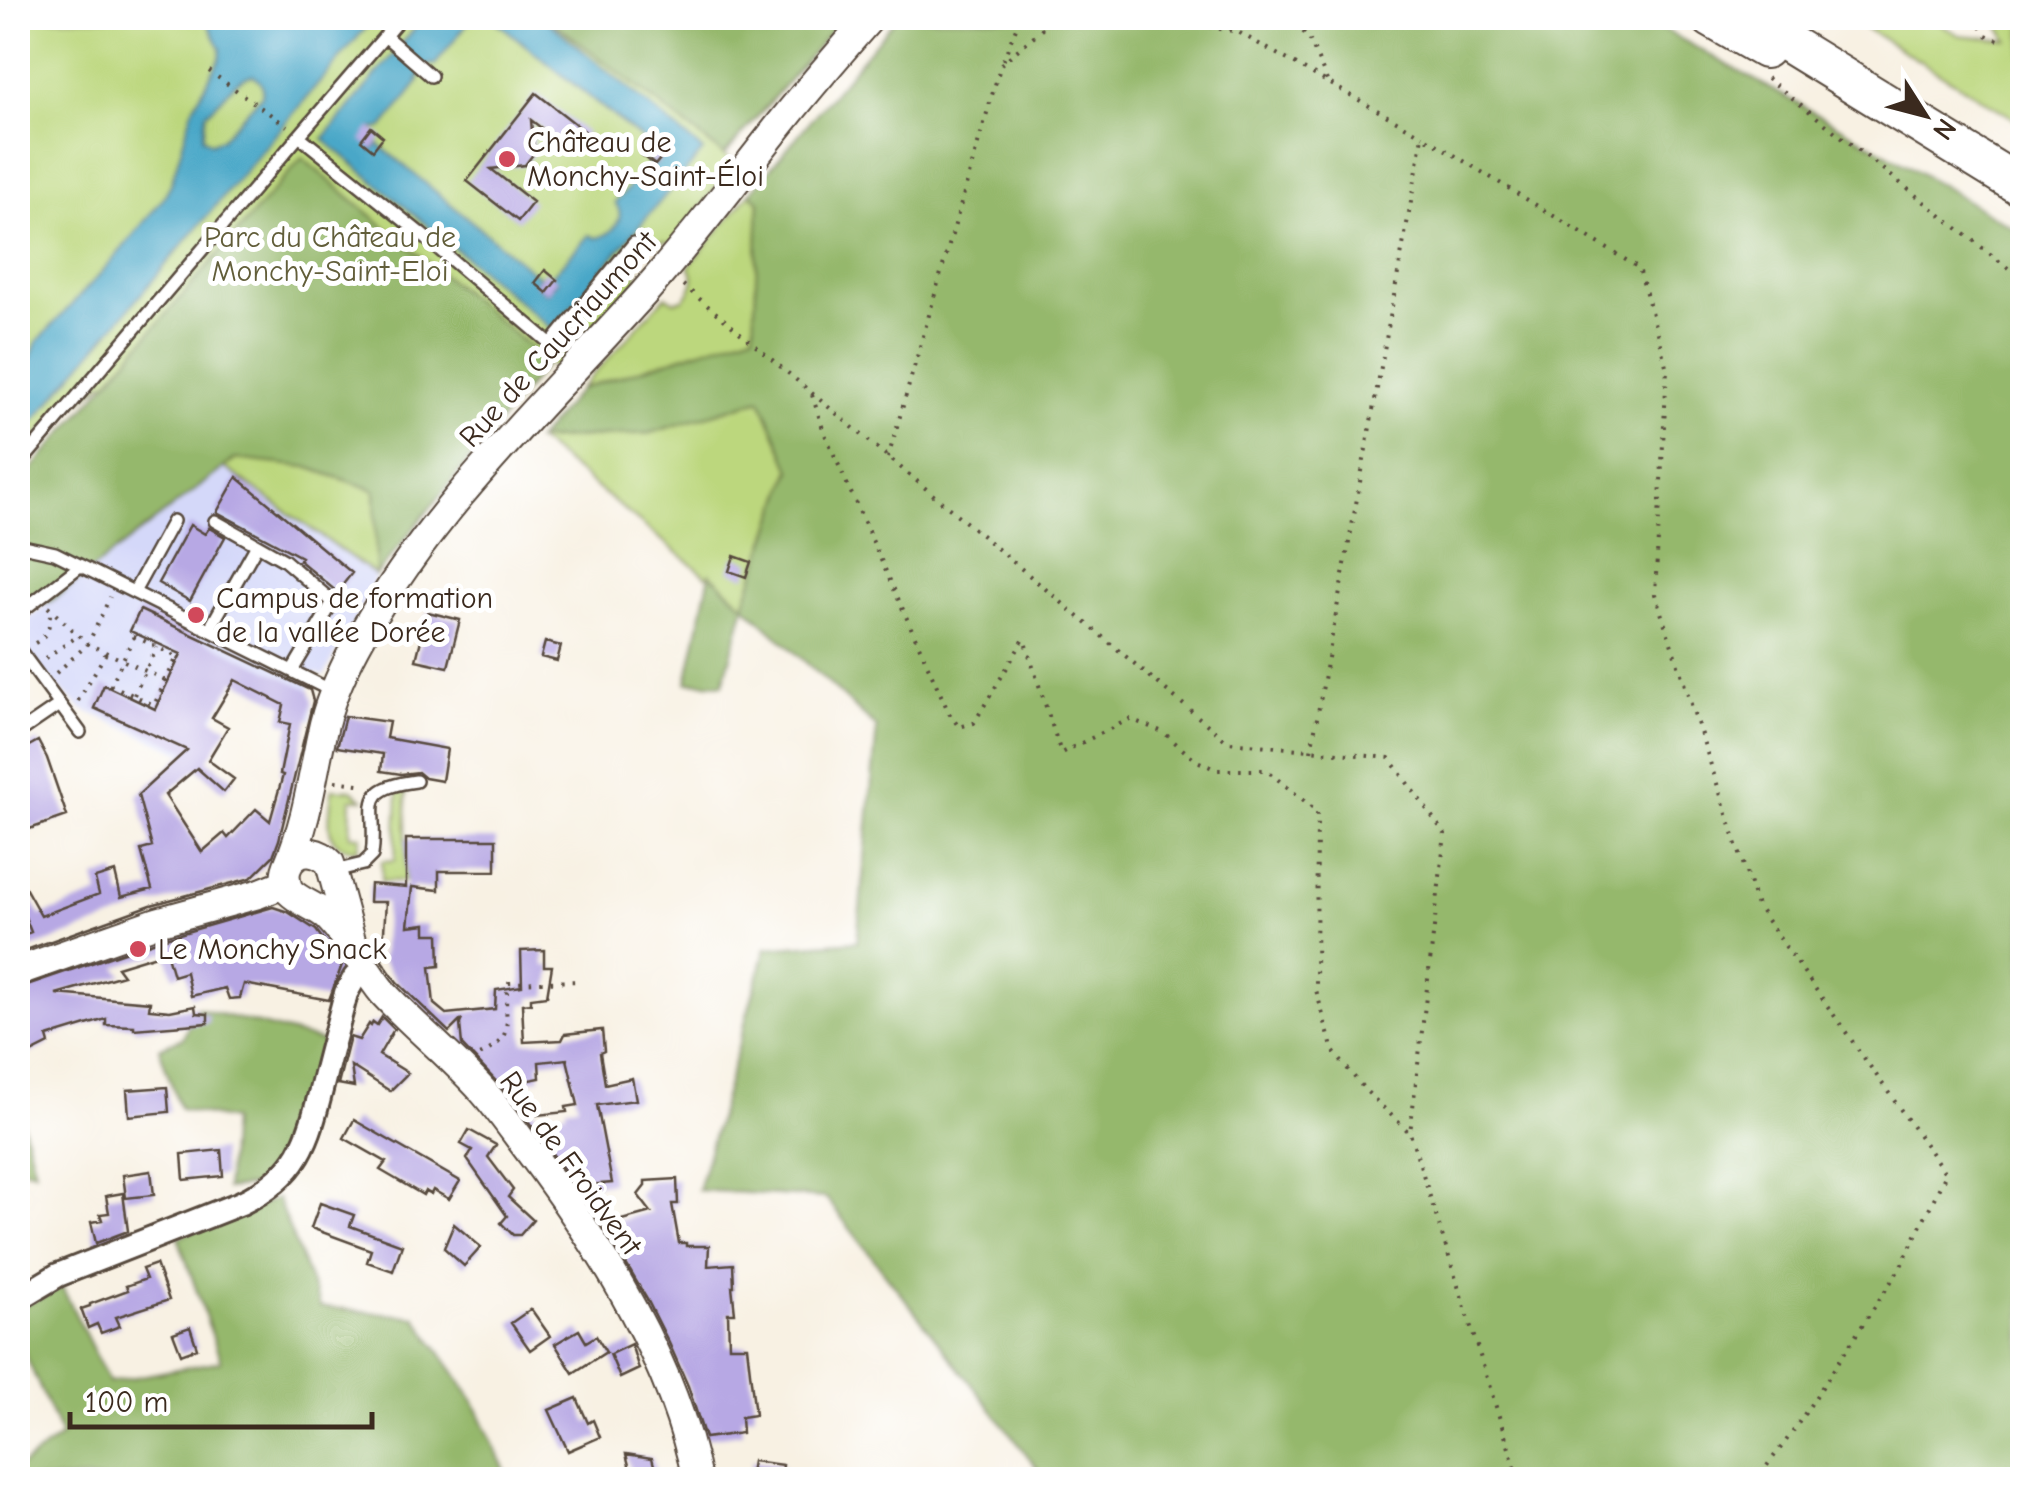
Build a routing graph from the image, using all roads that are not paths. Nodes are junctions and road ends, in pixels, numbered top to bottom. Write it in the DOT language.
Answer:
graph roads {
  1 [pos="400,18"];
  2 [pos="870,18"];
  3 [pos="1747,18"];
  4 [pos="1796,18"];
  5 [pos="1699,22"];
  6 [pos="389,40"];
  7 [pos="431,76"];
  8 [pos="1924,126"];
  9 [pos="298,136"];
  10 [pos="2022,158"];
  11 [pos="2022,187"];
  12 [pos="634,243"];
  13 [pos="18,466"];
  14 [pos="173,520"];
  15 [pos="215,521"];
  16 [pos="256,544"];
  17 [pos="18,545"];
  18 [pos="80,566"];
  19 [pos="134,592"];
  20 [pos="18,614"];
  21 [pos="209,630"];
  22 [pos="18,649"];
  23 [pos="292,671"];
  24 [pos="334,692"];
  25 [pos="59,705"];
  26 [pos="324,722"];
  27 [pos="80,732"];
  28 [pos="18,733"];
  29 [pos="416,781"];
  30 [pos="331,869"];
  31 [pos="287,873"];
  32 [pos="308,902"];
  33 [pos="352,944"];
  34 [pos="18,971"];
  35 [pos="367,971"];
  36 [pos="18,1299"];
  37 [pos="697,1480"];
  1 -- 6 [label="lane"];
  2 -- 24 [label="street, Rue de Caucriaumont"];
  3 -- 8 [label="highway"];
  4 -- 10 [label="highway"];
  5 -- 8 [label="highway"];
  6 -- 7 [label="lane"];
  6 -- 9 [label="lane"];
  8 -- 11 [label="highway"];
  9 -- 12 [label="lane"];
  9 -- 13 [label="lane"];
  14 -- 19 [label="lane"];
  15 -- 16 [label="lane"];
  16 -- 21 [label="lane"];
  16 -- 23 [label="lane"];
  17 -- 18 [label="lane"];
  18 -- 19 [label="lane"];
  18 -- 20 [label="lane"];
  19 -- 21 [label="lane"];
  21 -- 23 [label="lane"];
  22 -- 25 [label="lane"];
  23 -- 24 [label="lane"];
  24 -- 26 [label="street, Rue de Caucriaumont"];
  25 -- 27 [label="lane"];
  25 -- 28 [label="lane"];
  26 -- 30 [label="street"];
  26 -- 31 [label="street"];
  29 -- 30 [label="lane"];
  30 -- 31 [label="street"];
  30 -- 32 [label="street"];
  30 -- 33 [label="street"];
  31 -- 32 [label="street"];
  31 -- 34 [label="street"];
  32 -- 33 [label="street"];
  33 -- 35 [label="street, Rue de Froidvent"];
  35 -- 36 [label="street"];
  35 -- 37 [label="street, Rue de Froidvent"];
}
